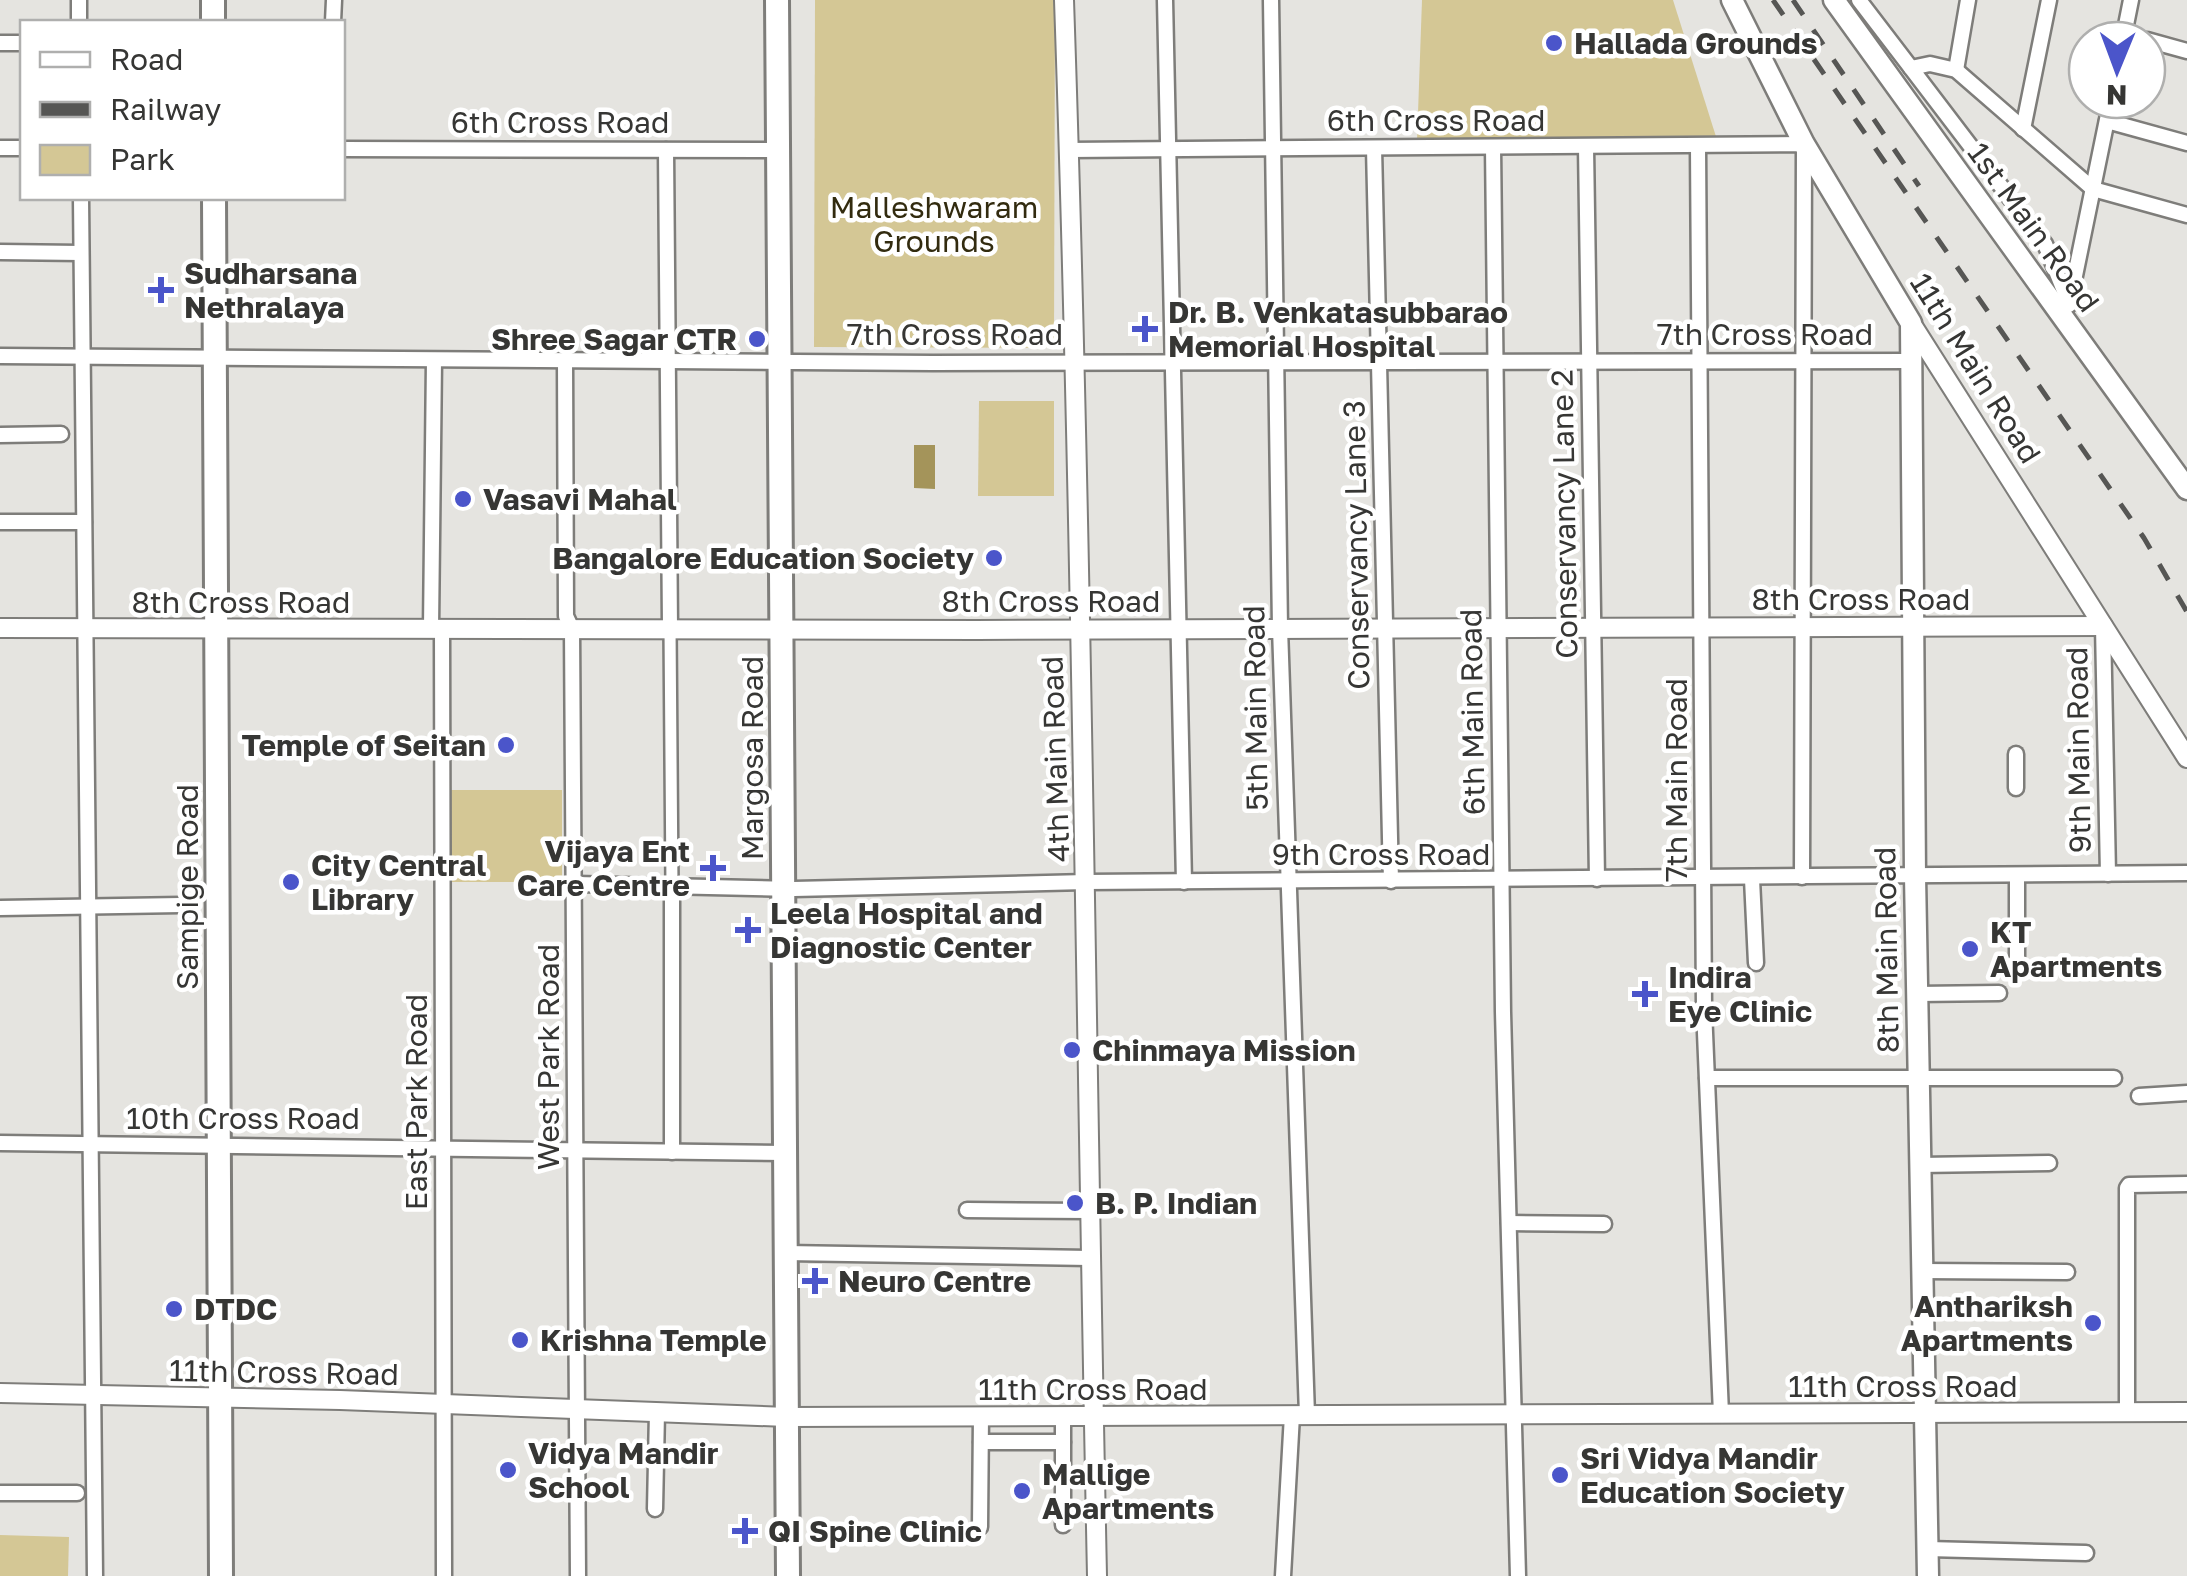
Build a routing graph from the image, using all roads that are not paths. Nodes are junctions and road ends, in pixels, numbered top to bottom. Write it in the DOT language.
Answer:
graph roads {
  1 [pos="777,0"];
  2 [pos="1064,0"];
  3 [pos="1165,0"];
  4 [pos="1271,0"];
  5 [pos="1732,0"];
  6 [pos="1834,0"];
  7 [pos="1859,0"];
  8 [pos="1968,0"];
  9 [pos="2049,0"];
  10 [pos="1911,68"];
  11 [pos="1956,70"];
  12 [pos="2106,120"];
  13 [pos="2023,129"];
  14 [pos="2187,142"];
  15 [pos="1804,144"];
  16 [pos="1493,147"];
  17 [pos="1586,147"];
  18 [pos="1698,147"];
  19 [pos="1271,148"];
  20 [pos="1374,148"];
  21 [pos="345,149"];
  22 [pos="1167,149"];
  23 [pos="666,150"];
  24 [pos="778,150"];
  25 [pos="1069,150"];
  26 [pos="2093,190"];
  27 [pos="81,200"];
  28 [pos="214,200"];
  29 [pos="2187,215"];
  30 [pos="0,252"];
  31 [pos="81,253"];
  32 [pos="2068,314"];
  33 [pos="1911,323"];
  34 [pos="0,356"];
  35 [pos="82,357"];
  36 [pos="214,359"];
  37 [pos="434,360"];
  38 [pos="566,360"];
  39 [pos="668,361"];
  40 [pos="780,361"];
  41 [pos="1910,361"];
  42 [pos="1073,362"];
  43 [pos="1278,362"];
  44 [pos="1379,362"];
  45 [pos="1496,362"];
  46 [pos="1590,362"];
  47 [pos="1702,362"];
  48 [pos="1801,362"];
  49 [pos="1171,363"];
  50 [pos="61,434"];
  51 [pos="0,436"];
  52 [pos="2187,489"];
  53 [pos="0,522"];
  54 [pos="84,522"];
  55 [pos="1803,626"];
  56 [pos="1912,626"];
  57 [pos="2103,626"];
  58 [pos="670,627"];
  59 [pos="1497,627"];
  60 [pos="1594,627"];
  61 [pos="1704,627"];
  62 [pos="0,628"];
  63 [pos="437,628"];
  64 [pos="1078,628"];
  65 [pos="1179,628"];
  66 [pos="1280,628"];
  67 [pos="1386,628"];
  68 [pos="572,629"];
  69 [pos="782,629"];
  70 [pos="85,630"];
  71 [pos="216,630"];
  72 [pos="2016,754"];
  73 [pos="2187,758"];
  74 [pos="2016,788"];
  75 [pos="2108,874"];
  76 [pos="2187,874"];
  77 [pos="1915,876"];
  78 [pos="2017,876"];
  79 [pos="1752,878"];
  80 [pos="1802,878"];
  81 [pos="1597,879"];
  82 [pos="1503,880"];
  83 [pos="1704,880"];
  84 [pos="1392,881"];
  85 [pos="1086,882"];
  86 [pos="1184,882"];
  87 [pos="1286,882"];
  88 [pos="576,884"];
  89 [pos="672,887"];
  90 [pos="783,888"];
  91 [pos="181,905"];
  92 [pos="88,906"];
  93 [pos="0,908"];
  94 [pos="1756,963"];
  95 [pos="2017,972"];
  96 [pos="1999,993"];
  97 [pos="1917,994"];
  98 [pos="1918,1077"];
  99 [pos="1707,1078"];
  100 [pos="2114,1078"];
  101 [pos="2187,1093"];
  102 [pos="2139,1096"];
  103 [pos="0,1143"];
  104 [pos="90,1144"];
  105 [pos="218,1146"];
  106 [pos="443,1148"];
  107 [pos="575,1150"];
  108 [pos="672,1152"];
  109 [pos="785,1153"];
  110 [pos="2048,1163"];
  111 [pos="1920,1165"];
  112 [pos="2187,1184"];
  113 [pos="967,1210"];
  114 [pos="1089,1211"];
  115 [pos="1509,1223"];
  116 [pos="1604,1224"];
  117 [pos="786,1253"];
  118 [pos="1089,1258"];
  119 [pos="1922,1272"];
  120 [pos="2068,1272"];
  121 [pos="2066,1309"];
  122 [pos="1923,1310"];
  123 [pos="0,1393"];
  124 [pos="93,1395"];
  125 [pos="220,1397"];
  126 [pos="444,1404"];
  127 [pos="578,1410"];
  128 [pos="657,1412"];
  129 [pos="2127,1412"];
  130 [pos="2187,1412"];
  131 [pos="1924,1413"];
  132 [pos="1513,1414"];
  133 [pos="1721,1414"];
  134 [pos="981,1416"];
  135 [pos="1063,1416"];
  136 [pos="1094,1416"];
  137 [pos="1299,1416"];
  138 [pos="787,1418"];
  139 [pos="981,1442"];
  140 [pos="1063,1442"];
  141 [pos="0,1492"];
  142 [pos="86,1493"];
  143 [pos="655,1509"];
  144 [pos="1063,1525"];
  145 [pos="980,1527"];
  146 [pos="1928,1548"];
  147 [pos="2086,1553"];
  148 [pos="95,1576"];
  149 [pos="221,1576"];
  150 [pos="444,1576"];
  151 [pos="578,1576"];
  152 [pos="788,1576"];
  153 [pos="1098,1576"];
  154 [pos="1283,1576"];
  155 [pos="1518,1576"];
  156 [pos="1928,1576"];
  1 -- 24 [label="main road, Margosa Road"];
  2 -- 25 [label="street, 4th Main Road"];
  3 -- 22 [label="street"];
  4 -- 19 [label="street, 5th Main Road"];
  5 -- 15 [label="main road, 11th Main Road"];
  6 -- 32 [label="main road, 1st Main Road"];
  7 -- 10 [label="street"];
  8 -- 11 [label="street"];
  9 -- 13 [label="street"];
  10 -- 11 [label="street"];
  10 -- 32 [label="street"];
  11 -- 13 [label="street"];
  12 -- 14 [label="street"];
  12 -- 26 [label="street"];
  13 -- 26 [label="street"];
  15 -- 18 [label="street, 6th Cross Road"];
  15 -- 33 [label="main road, 11th Main Road"];
  15 -- 48 [label="street"];
  16 -- 17 [label="street, 6th Cross Road"];
  16 -- 20 [label="street, 6th Cross Road"];
  16 -- 45 [label="street, 6th Main Road"];
  17 -- 18 [label="street, 6th Cross Road"];
  17 -- 46 [label="street, Conservancy Lane 2"];
  18 -- 47 [label="street, 7th Main Road"];
  19 -- 20 [label="street, 6th Cross Road"];
  19 -- 22 [label="street, 6th Cross Road"];
  19 -- 43 [label="street, 5th Main Road"];
  20 -- 44 [label="street, Conservancy Lane 3"];
  21 -- 23 [label="street, 6th Cross Road"];
  22 -- 25 [label="street, 6th Cross Road"];
  22 -- 49 [label="street"];
  23 -- 24 [label="street, 6th Cross Road"];
  23 -- 39 [label="street"];
  24 -- 40 [label="main road, Margosa Road"];
  25 -- 42 [label="street, 4th Main Road"];
  26 -- 29 [label="street"];
  26 -- 32 [label="street"];
  27 -- 31 [label="street"];
  28 -- 36 [label="main road, Sampige Road"];
  30 -- 31 [label="street"];
  31 -- 35 [label="street"];
  32 -- 52 [label="main road, 1st Main Road"];
  33 -- 41 [label="main road, 8th Main Road"];
  33 -- 57 [label="street, 11th Main Road"];
  34 -- 35 [label="street, 7th Cross Road"];
  35 -- 36 [label="street, 7th Cross Road"];
  35 -- 54 [label="street"];
  36 -- 37 [label="street, 7th Cross Road"];
  36 -- 71 [label="main road, Sampige Road"];
  37 -- 38 [label="street, 7th Cross Road"];
  37 -- 63 [label="street, East Park Road"];
  38 -- 39 [label="street, 7th Cross Road"];
  38 -- 68 [label="street, West Park Road"];
  39 -- 40 [label="street, 7th Cross Road"];
  39 -- 58 [label="street"];
  40 -- 42 [label="street, 7th Cross Road"];
  40 -- 69 [label="main road, Margosa Road"];
  41 -- 48 [label="street, 7th Cross Road"];
  41 -- 56 [label="main road, 8th Main Road"];
  42 -- 49 [label="street, 7th Cross Road"];
  42 -- 64 [label="street, 4th Main Road"];
  43 -- 44 [label="street, 7th Cross Road"];
  43 -- 49 [label="street, 7th Cross Road"];
  43 -- 66 [label="street, 5th Main Road"];
  44 -- 45 [label="street, 7th Cross Road"];
  44 -- 67 [label="street, Conservancy Lane 3"];
  45 -- 46 [label="street, 7th Cross Road"];
  45 -- 59 [label="street, 6th Main Road"];
  46 -- 47 [label="street, 7th Cross Road"];
  46 -- 60 [label="street, Conservancy Lane 2"];
  47 -- 48 [label="street, 7th Cross Road"];
  47 -- 61 [label="street, 7th Main Road"];
  48 -- 55 [label="street"];
  49 -- 65 [label="street"];
  50 -- 51 [label="street"];
  53 -- 54 [label="street"];
  54 -- 70 [label="street"];
  55 -- 56 [label="street, 8th Cross Road"];
  55 -- 61 [label="street, 8th Cross Road"];
  55 -- 80 [label="street"];
  56 -- 57 [label="street, 8th Cross Road"];
  56 -- 77 [label="main road, 8th Main Road"];
  57 -- 73 [label="street, 11th Main Road"];
  57 -- 75 [label="street, 9th Main Road"];
  58 -- 68 [label="street, 8th Cross Road"];
  58 -- 69 [label="street, 8th Cross Road"];
  58 -- 89 [label="street"];
  59 -- 60 [label="street, 8th Cross Road"];
  59 -- 67 [label="street, 8th Cross Road"];
  59 -- 82 [label="street, 6th Main Road"];
  60 -- 61 [label="street, 8th Cross Road"];
  60 -- 81 [label="street, Conservancy Lane 2"];
  61 -- 83 [label="street, 7th Main Road"];
  62 -- 70 [label="street, 8th Cross Road"];
  63 -- 68 [label="street, 8th Cross Road"];
  63 -- 71 [label="street, 8th Cross Road"];
  63 -- 106 [label="street, East Park Road"];
  64 -- 65 [label="street, 8th Cross Road"];
  64 -- 69 [label="street, 8th Cross Road"];
  64 -- 85 [label="street, 4th Main Road"];
  65 -- 66 [label="street, 8th Cross Road"];
  65 -- 86 [label="street"];
  66 -- 67 [label="street, 8th Cross Road"];
  66 -- 87 [label="street, 5th Main Road"];
  67 -- 84 [label="street, Conservancy Lane 3"];
  68 -- 88 [label="street, West Park Road"];
  69 -- 90 [label="main road, Margosa Road"];
  70 -- 71 [label="street, 8th Cross Road"];
  70 -- 92 [label="street"];
  71 -- 105 [label="main road, Sampige Road"];
  72 -- 74 [label="street"];
  75 -- 76 [label="street, 9th Cross Road"];
  75 -- 78 [label="street, 9th Cross Road"];
  77 -- 78 [label="street, 9th Cross Road"];
  77 -- 80 [label="street, 9th Cross Road"];
  77 -- 97 [label="main road, 8th Main Road"];
  78 -- 95 [label="street"];
  79 -- 80 [label="street, 9th Cross Road"];
  79 -- 83 [label="street, 9th Cross Road"];
  79 -- 94 [label="street"];
  81 -- 82 [label="street, 9th Cross Road"];
  81 -- 83 [label="street, 9th Cross Road"];
  82 -- 84 [label="street, 9th Cross Road"];
  82 -- 115 [label="street, 6th Main Road"];
  83 -- 99 [label="street, 7th Main Road"];
  84 -- 87 [label="street, 9th Cross Road"];
  85 -- 86 [label="street, 9th Cross Road"];
  85 -- 90 [label="street, 9th Cross Road"];
  85 -- 114 [label="street, 4th Main Road"];
  86 -- 87 [label="street, 9th Cross Road"];
  87 -- 137 [label="street, 5th Main Road"];
  88 -- 89 [label="street, 9th Cross Road"];
  88 -- 107 [label="street, West Park Road"];
  89 -- 90 [label="street, 9th Cross Road"];
  89 -- 108 [label="street"];
  90 -- 109 [label="main road, Margosa Road"];
  91 -- 92 [label="street"];
  92 -- 93 [label="street"];
  92 -- 104 [label="street"];
  96 -- 97 [label="street"];
  97 -- 98 [label="main road, 8th Main Road"];
  98 -- 99 [label="street"];
  98 -- 100 [label="street"];
  98 -- 111 [label="main road, 8th Main Road"];
  99 -- 133 [label="street, 7th Main Road"];
  101 -- 102 [label="street"];
  103 -- 104 [label="street, 10th Cross Road"];
  104 -- 105 [label="street, 10th Cross Road"];
  104 -- 124 [label="street"];
  105 -- 106 [label="street, 10th Cross Road"];
  105 -- 125 [label="main road, Sampige Road"];
  106 -- 107 [label="street, 10th Cross Road"];
  106 -- 126 [label="street, East Park Road"];
  107 -- 108 [label="street, 10th Cross Road"];
  107 -- 127 [label="street, West Park Road"];
  108 -- 109 [label="street, 10th Cross Road"];
  109 -- 117 [label="main road, Margosa Road"];
  110 -- 111 [label="street"];
  111 -- 119 [label="main road, 8th Main Road"];
  112 -- 129 [label="street"];
  113 -- 114 [label="street"];
  114 -- 118 [label="street, 4th Main Road"];
  115 -- 116 [label="street"];
  115 -- 132 [label="street, 6th Main Road"];
  117 -- 118 [label="street"];
  117 -- 138 [label="main road, Margosa Road"];
  118 -- 136 [label="street, 4th Main Road"];
  119 -- 120 [label="street"];
  119 -- 122 [label="main road, 8th Main Road"];
  121 -- 122 [label="street"];
  122 -- 131 [label="main road, 8th Main Road"];
  123 -- 124 [label="street, 11th Cross Road"];
  124 -- 125 [label="street, 11th Cross Road"];
  124 -- 142 [label="street"];
  125 -- 126 [label="street, 11th Cross Road"];
  125 -- 149 [label="main road, Sampige Road"];
  126 -- 127 [label="street, 11th Cross Road"];
  126 -- 150 [label="street, East Park Road"];
  127 -- 128 [label="street, 11th Cross Road"];
  127 -- 151 [label="street, West Park Road"];
  128 -- 138 [label="street, 11th Cross Road"];
  128 -- 143 [label="street"];
  129 -- 130 [label="street, 11th Cross Road"];
  129 -- 131 [label="street, 11th Cross Road"];
  131 -- 133 [label="street, 11th Cross Road"];
  131 -- 146 [label="main road, 8th Main Road"];
  132 -- 133 [label="street, 11th Cross Road"];
  132 -- 137 [label="street, 11th Cross Road"];
  132 -- 155 [label="street, 6th Main Road"];
  134 -- 135 [label="street, 11th Cross Road"];
  134 -- 138 [label="street, 11th Cross Road"];
  134 -- 139 [label="street"];
  135 -- 136 [label="street, 11th Cross Road"];
  135 -- 140 [label="street"];
  136 -- 137 [label="street, 11th Cross Road"];
  136 -- 153 [label="street, 4th Main Road"];
  137 -- 154 [label="street, 5th Main Road"];
  138 -- 152 [label="main road, Margosa Road"];
  139 -- 140 [label="street"];
  139 -- 145 [label="street"];
  140 -- 144 [label="street"];
  141 -- 142 [label="street"];
  142 -- 148 [label="street"];
  146 -- 147 [label="street"];
  146 -- 156 [label="main road, 8th Main Road"];
}
